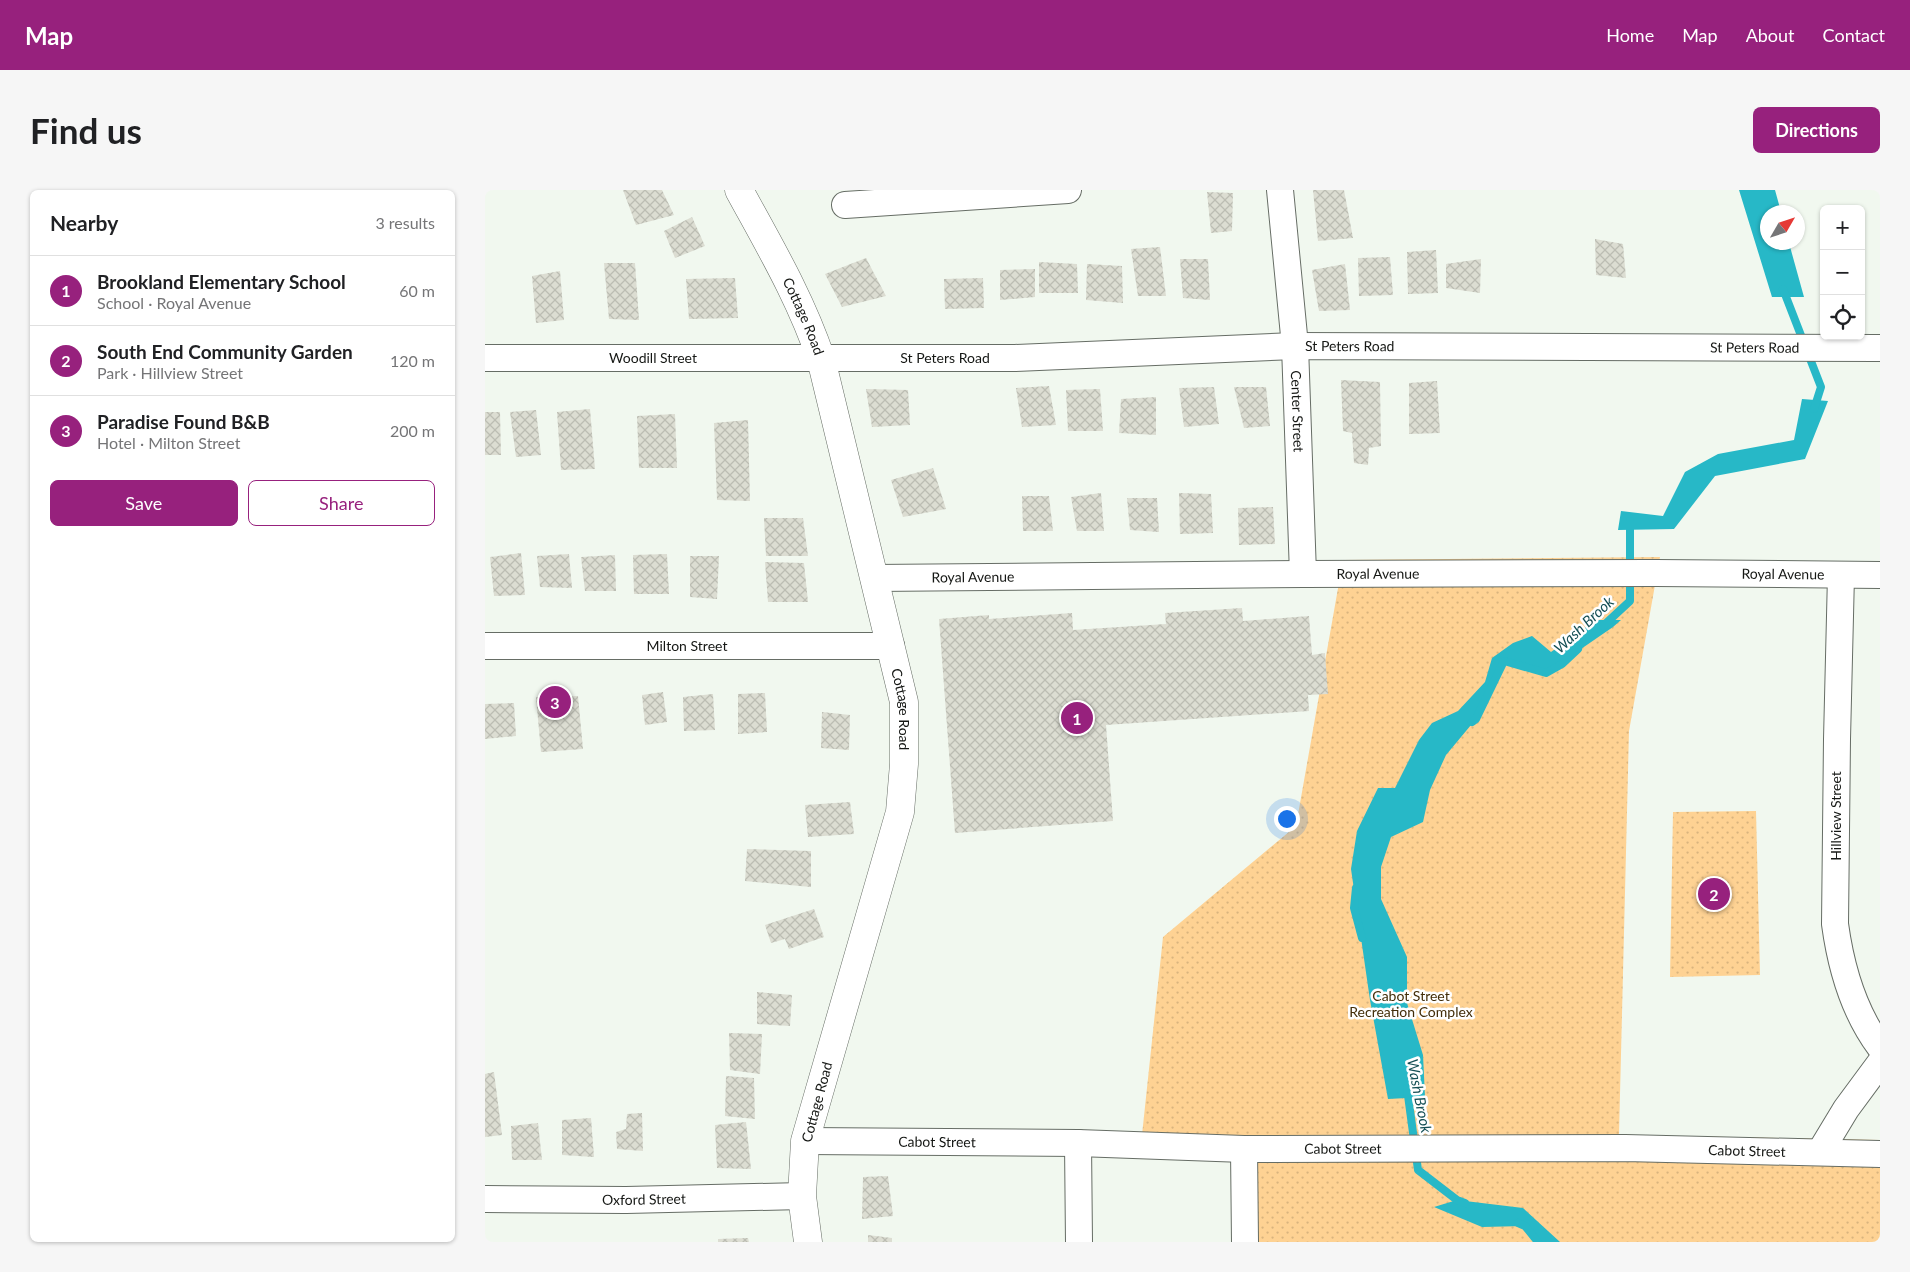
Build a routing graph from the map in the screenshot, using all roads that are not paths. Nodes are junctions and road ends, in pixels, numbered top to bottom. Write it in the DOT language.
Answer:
graph roads {
  1 [pos="739,190"];
  2 [pos="1068,190"];
  3 [pos="1280,190"];
  4 [pos="845,204"];
  5 [pos="1295,346"];
  6 [pos="1880,348"];
  7 [pos="485,358"];
  8 [pos="821,359"];
  9 [pos="1303,574"];
  10 [pos="1841,575"];
  11 [pos="1880,575"];
  12 [pos="874,578"];
  13 [pos="485,646"];
  14 [pos="891,646"];
  15 [pos="1880,1047"];
  16 [pos="1880,1063"];
  17 [pos="805,1141"];
  18 [pos="1078,1143"];
  19 [pos="1244,1149"];
  20 [pos="1820,1152"];
  21 [pos="1880,1154"];
  22 [pos="802,1196"];
  23 [pos="485,1199"];
  24 [pos="808,1242"];
  25 [pos="1079,1242"];
  26 [pos="1245,1242"];
  1 -- 8 [label="main road, Cottage Road"];
  2 -- 4 [label="street"];
  3 -- 5 [label="street, Center Street"];
  5 -- 6 [label="street, St Peters Road"];
  5 -- 8 [label="street, St Peters Road"];
  5 -- 9 [label="street, Center Street"];
  7 -- 8 [label="street, Woodill Street"];
  8 -- 12 [label="main road, Cottage Road"];
  9 -- 10 [label="street, Royal Avenue"];
  9 -- 12 [label="street, Royal Avenue"];
  10 -- 11 [label="street, Royal Avenue"];
  10 -- 15 [label="street, Hillview Street"];
  12 -- 14 [label="main road, Cottage Road"];
  13 -- 14 [label="street, Milton Street"];
  14 -- 17 [label="main road, Cottage Road"];
  16 -- 20 [label="street"];
  17 -- 18 [label="street, Cabot Street"];
  17 -- 22 [label="main road, Cottage Road"];
  18 -- 19 [label="street, Cabot Street"];
  18 -- 25 [label="street"];
  19 -- 20 [label="street, Cabot Street"];
  19 -- 26 [label="street"];
  20 -- 21 [label="street, Cabot Street"];
  22 -- 23 [label="street, Oxford Street"];
  22 -- 24 [label="main road, Cottage Road"];
}
